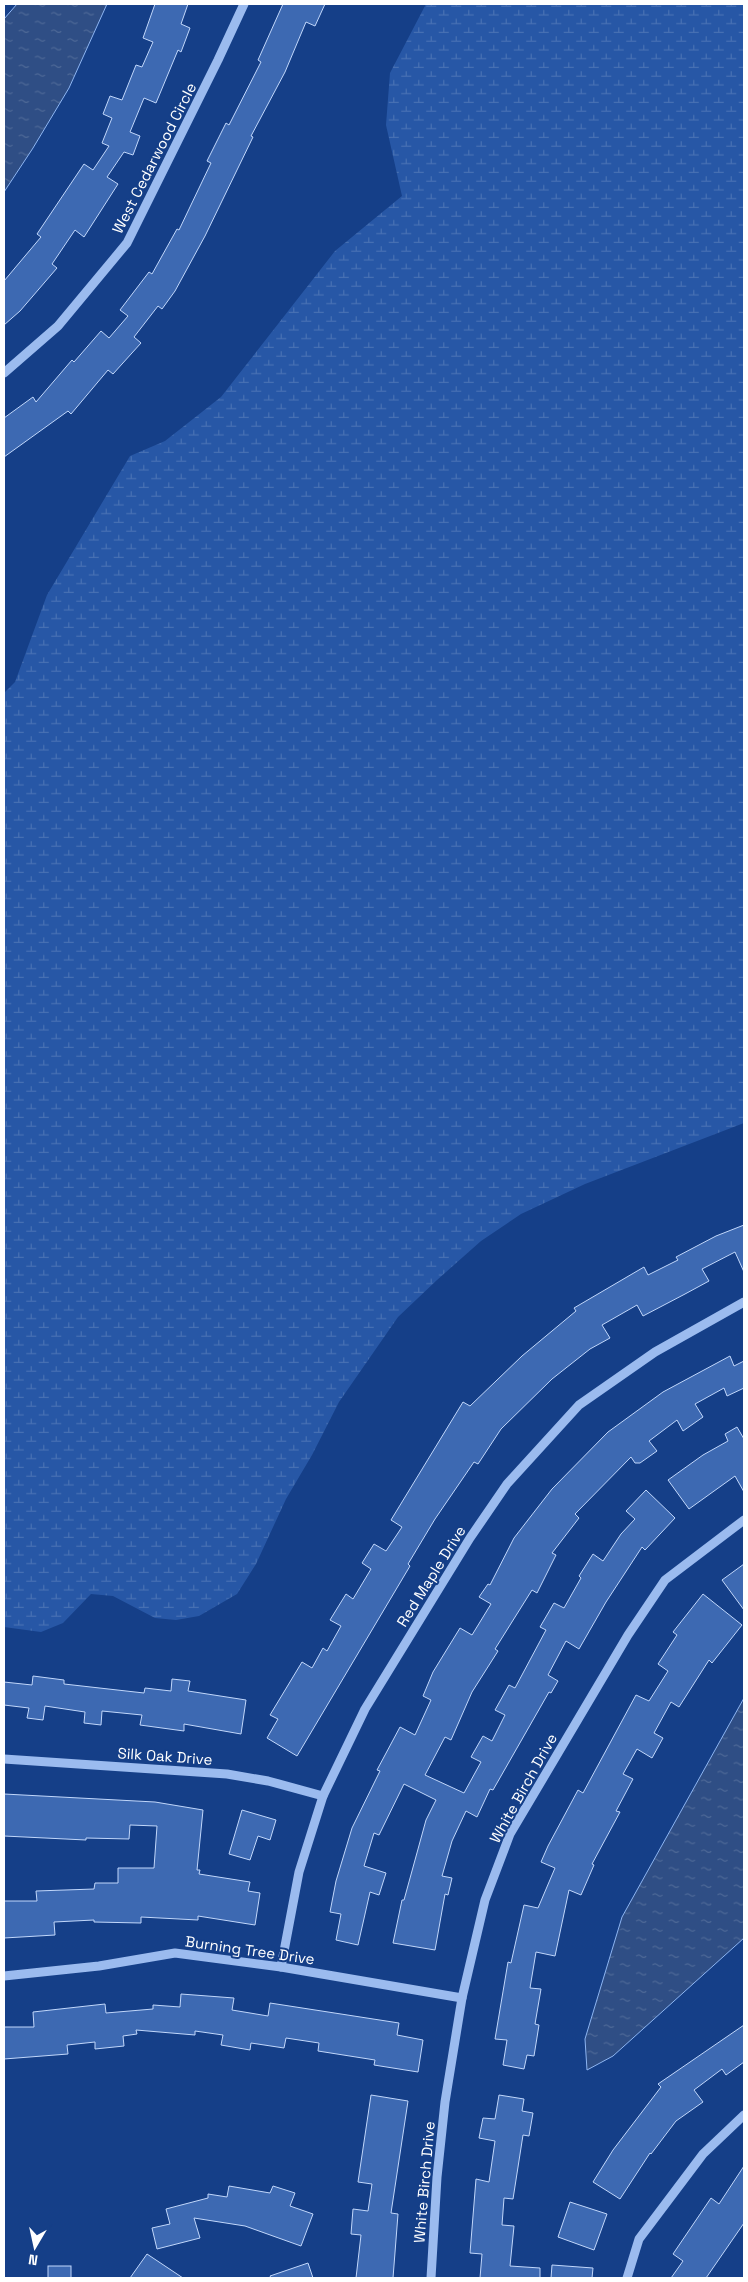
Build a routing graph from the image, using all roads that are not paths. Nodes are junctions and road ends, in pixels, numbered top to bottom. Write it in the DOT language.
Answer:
graph roads {
  1 [pos="244,4"];
  2 [pos="4,373"];
  3 [pos="744,1302"];
  4 [pos="744,1520"];
  5 [pos="4,1759"];
  6 [pos="322,1796"];
  7 [pos="281,1967"];
  8 [pos="4,1976"];
  9 [pos="462,1998"];
  10 [pos="744,2115"];
  11 [pos="431,2278"];
  12 [pos="627,2278"];
  1 -- 2 [label="street, West Cedarwood Circle"];
  3 -- 6 [label="street, Red Maple Drive"];
  4 -- 9 [label="street, White Birch Drive"];
  5 -- 6 [label="street, Silk Oak Drive"];
  6 -- 7 [label="street, Red Maple Drive"];
  7 -- 8 [label="street, Burning Tree Drive"];
  7 -- 9 [label="street, Burning Tree Drive"];
  9 -- 11 [label="street, White Birch Drive"];
  10 -- 12 [label="street"];
}
